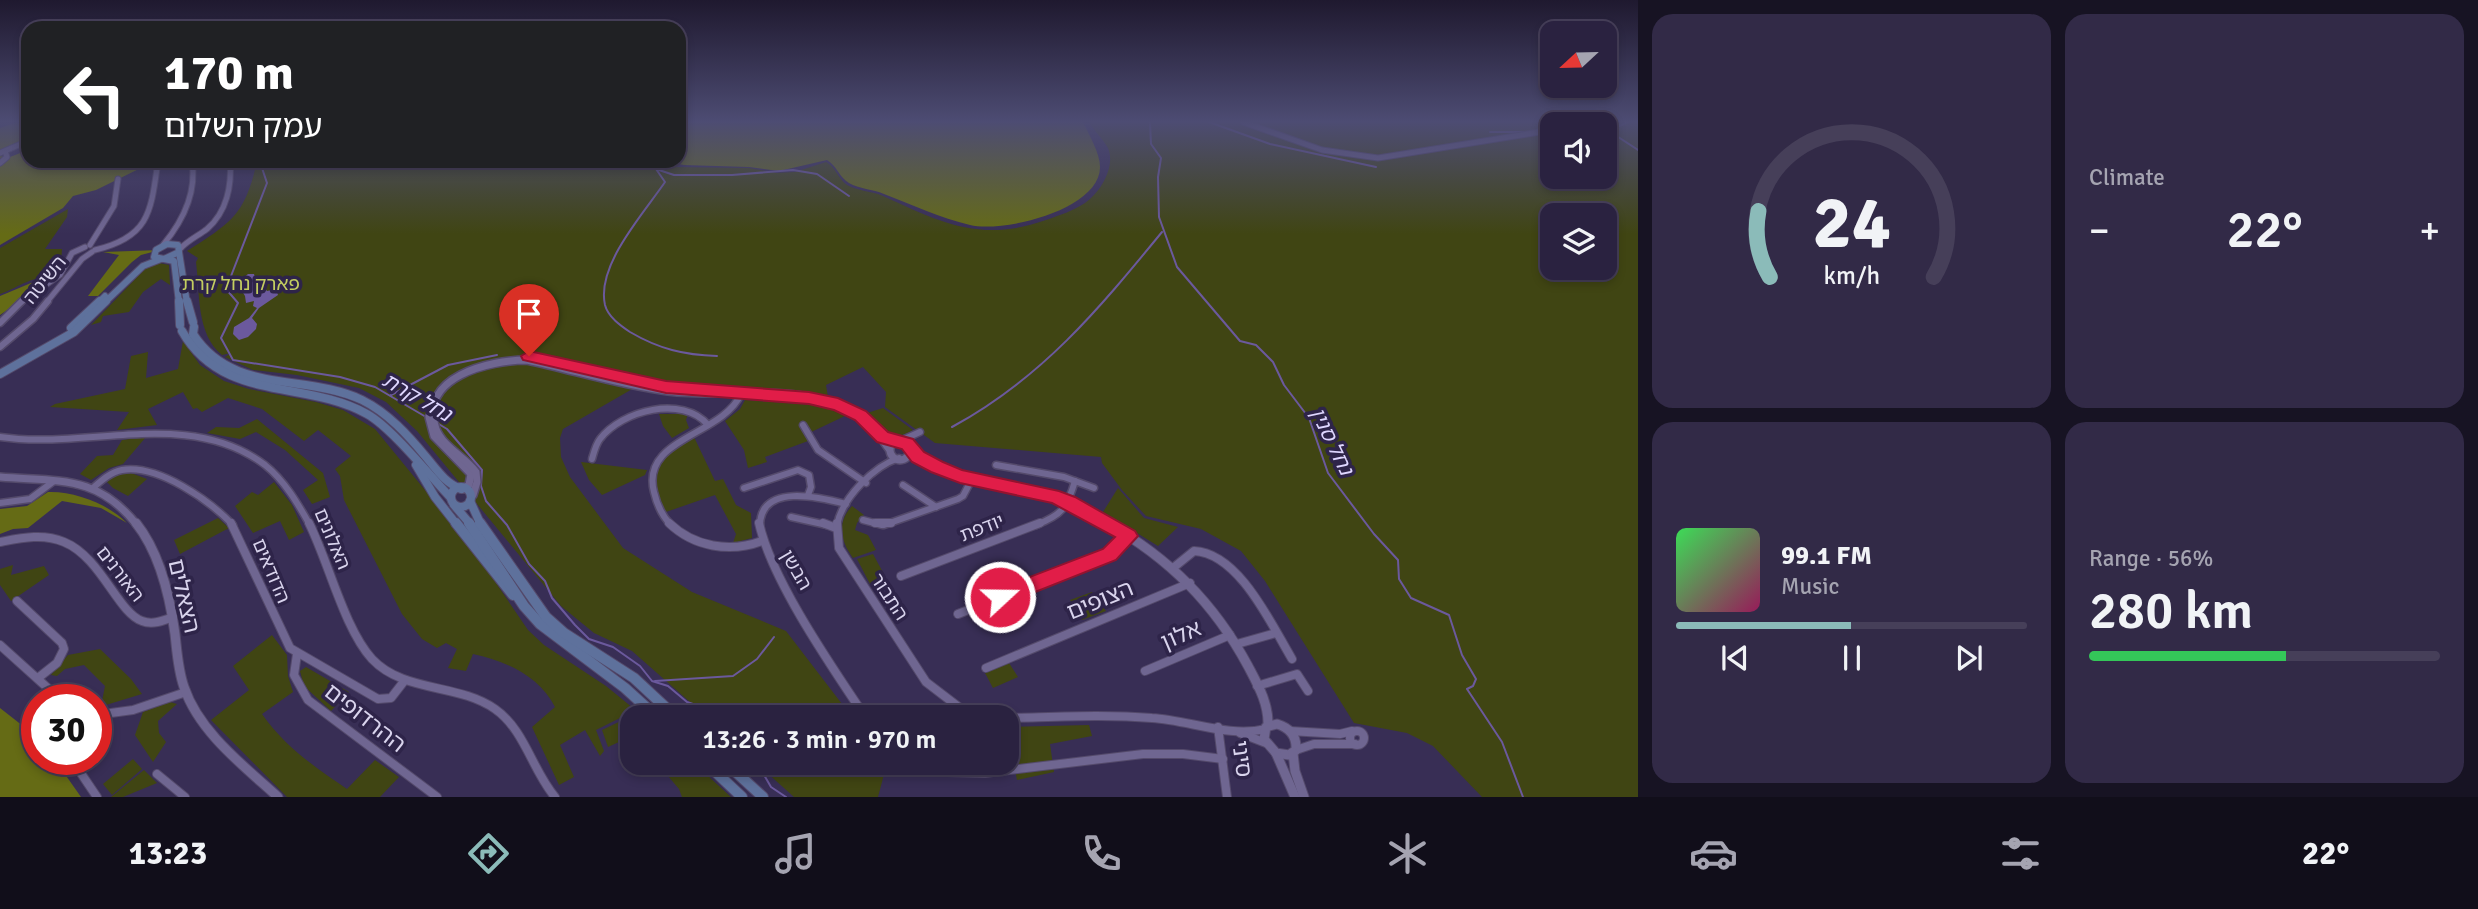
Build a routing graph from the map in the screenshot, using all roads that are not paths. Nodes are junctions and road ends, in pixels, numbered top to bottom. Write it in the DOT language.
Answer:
graph roads {
  1 [pos="157,168"];
  2 [pos="193,168"];
  3 [pos="230,168"];
  4 [pos="118,178"];
  5 [pos="175,245"];
  6 [pos="90,249"];
  7 [pos="154,253"];
  8 [pos="162,259"];
  9 [pos="0,323"];
  10 [pos="193,324"];
  11 [pos="181,328"];
  12 [pos="0,347"];
  13 [pos="0,372"];
  14 [pos="741,394"];
  15 [pos="708,425"];
  16 [pos="803,425"];
  17 [pos="0,437"];
  18 [pos="402,446"];
  19 [pos="893,446"];
  20 [pos="910,447"];
  21 [pos="901,458"];
  22 [pos="592,459"];
  23 [pos="885,463"];
  24 [pos="933,465"];
  25 [pos="996,465"];
  26 [pos="0,477"];
  27 [pos="972,479"];
  28 [pos="54,481"];
  29 [pos="1076,481"];
  30 [pos="866,483"];
  31 [pos="903,485"];
  32 [pos="94,487"];
  33 [pos="744,488"];
  34 [pos="1094,488"];
  35 [pos="462,489"];
  36 [pos="808,495"];
  37 [pos="471,498"];
  38 [pos="452,501"];
  39 [pos="1069,502"];
  40 [pos="0,503"];
  41 [pos="846,504"];
  42 [pos="936,507"];
  43 [pos="791,516"];
  44 [pos="863,520"];
  45 [pos="836,527"];
  46 [pos="1129,536"];
  47 [pos="762,541"];
  48 [pos="0,542"];
  49 [pos="1173,568"];
  50 [pos="901,576"];
  51 [pos="1190,583"];
  52 [pos="17,601"];
  53 [pos="531,614"];
  54 [pos="958,614"];
  55 [pos="173,617"];
  56 [pos="1276,633"];
  57 [pos="1232,634"];
  58 [pos="1237,644"];
  59 [pos="0,645"];
  60 [pos="297,654"];
  61 [pos="1292,659"];
  62 [pos="986,668"];
  63 [pos="1145,671"];
  64 [pos="38,678"];
  65 [pos="405,680"];
  66 [pos="44,684"];
  67 [pos="1256,686"];
  68 [pos="1308,691"];
  69 [pos="186,692"];
  70 [pos="643,705"];
  71 [pos="663,705"];
  72 [pos="858,705"];
  73 [pos="956,705"];
  74 [pos="1267,709"];
  75 [pos="112,713"];
  76 [pos="1019,718"];
  77 [pos="1266,727"];
  78 [pos="1222,728"];
  79 [pos="1286,728"];
  80 [pos="1266,744"];
  81 [pos="1294,752"];
  82 [pos="1276,753"];
  83 [pos="1223,759"];
  84 [pos="1084,771"];
  85 [pos="158,774"];
  86 [pos="82,775"];
  87 [pos="719,775"];
  88 [pos="739,775"];
  89 [pos="934,775"];
  90 [pos="952,784"];
  91 [pos="97,797"];
  92 [pos="185,797"];
  93 [pos="278,797"];
  94 [pos="437,797"];
  95 [pos="555,797"];
  96 [pos="742,797"];
  97 [pos="763,797"];
  98 [pos="1227,797"];
  99 [pos="1295,797"];
  100 [pos="1304,797"];
  1 -- 6 [label="street"];
  2 -- 5 [label="street"];
  3 -- 5 [label="street"];
  4 -- 6 [label="street"];
  5 -- 7 [label="main road"];
  5 -- 8 [label="main road"];
  5 -- 10 [label="main road"];
  6 -- 9 [label="street, השיטה"];
  6 -- 12 [label="street, השיטה"];
  7 -- 8 [label="main road"];
  7 -- 13 [label="main road"];
  8 -- 11 [label="main road"];
  8 -- 13 [label="main road"];
  10 -- 11 [label="main road"];
  10 -- 35 [label="main road"];
  11 -- 18 [label="main road"];
  14 -- 15 [label="street"];
  14 -- 19 [label="street"];
  14 -- 35 [label="street"];
  14 -- 37 [label="street"];
  15 -- 22 [label="street"];
  15 -- 47 [label="street"];
  16 -- 30 [label="street"];
  17 -- 65 [label="street, האלונים"];
  18 -- 38 [label="main road"];
  18 -- 53 [label="main road"];
  19 -- 20 [label="street"];
  19 -- 20 [label="street"];
  19 -- 21 [label="street"];
  19 -- 23 [label="street"];
  20 -- 21 [label="street"];
  20 -- 24 [label="street"];
  21 -- 23 [label="street"];
  21 -- 24 [label="street"];
  23 -- 30 [label="street"];
  24 -- 27 [label="street"];
  25 -- 29 [label="street"];
  26 -- 28 [label="street, הצאלים"];
  27 -- 39 [label="street"];
  27 -- 42 [label="street"];
  28 -- 32 [label="street, הצאלים"];
  28 -- 40 [label="street"];
  29 -- 34 [label="street"];
  29 -- 39 [label="street"];
  30 -- 41 [label="street"];
  31 -- 42 [label="street"];
  32 -- 55 [label="street, הצאלים"];
  32 -- 60 [label="street, הדודאים"];
  33 -- 36 [label="street"];
  35 -- 37 [label="main road"];
  35 -- 38 [label="main road"];
  36 -- 41 [label="street, הבשן"];
  36 -- 47 [label="street, הבשן"];
  37 -- 38 [label="main road"];
  37 -- 71 [label="main road"];
  38 -- 53 [label="main road"];
  39 -- 46 [label="street"];
  39 -- 50 [label="street, יודפת"];
  41 -- 45 [label="street"];
  42 -- 44 [label="street"];
  43 -- 45 [label="street"];
  45 -- 73 [label="street, התבור"];
  46 -- 49 [label="street"];
  46 -- 54 [label="street"];
  47 -- 72 [label="street, הבשן"];
  48 -- 55 [label="street, האורנים"];
  49 -- 51 [label="street"];
  49 -- 56 [label="street"];
  51 -- 57 [label="street"];
  51 -- 62 [label="street, הצופים"];
  52 -- 64 [label="street"];
  53 -- 70 [label="main road"];
  55 -- 69 [label="street, הצאלים"];
  56 -- 58 [label="street"];
  56 -- 61 [label="street"];
  57 -- 58 [label="street"];
  57 -- 63 [label="street, אלון"];
  58 -- 67 [label="street"];
  59 -- 64 [label="street"];
  60 -- 65 [label="street, הדודאים"];
  60 -- 94 [label="street, ההרדופים"];
  64 -- 66 [label="street"];
  65 -- 95 [label="street, האלונים"];
  67 -- 68 [label="street"];
  67 -- 74 [label="street"];
  69 -- 75 [label="street"];
  69 -- 93 [label="street, הצאלים"];
  74 -- 77 [label="street"];
  74 -- 79 [label="street"];
  76 -- 78 [label="street"];
  77 -- 78 [label="street"];
  77 -- 79 [label="street"];
  77 -- 80 [label="street"];
  78 -- 80 [label="street"];
  78 -- 83 [label="street, סיני"];
  79 -- 81 [label="street"];
  79 -- 81 [label="street"];
  80 -- 82 [label="street"];
  81 -- 82 [label="street"];
  81 -- 100 [label="street"];
  82 -- 99 [label="street"];
  83 -- 84 [label="street"];
  83 -- 98 [label="street, סיני"];
  85 -- 92 [label="street"];
  86 -- 91 [label="street"];
  87 -- 96 [label="main road"];
  88 -- 97 [label="main road"];
  89 -- 90 [label="street"];
}
